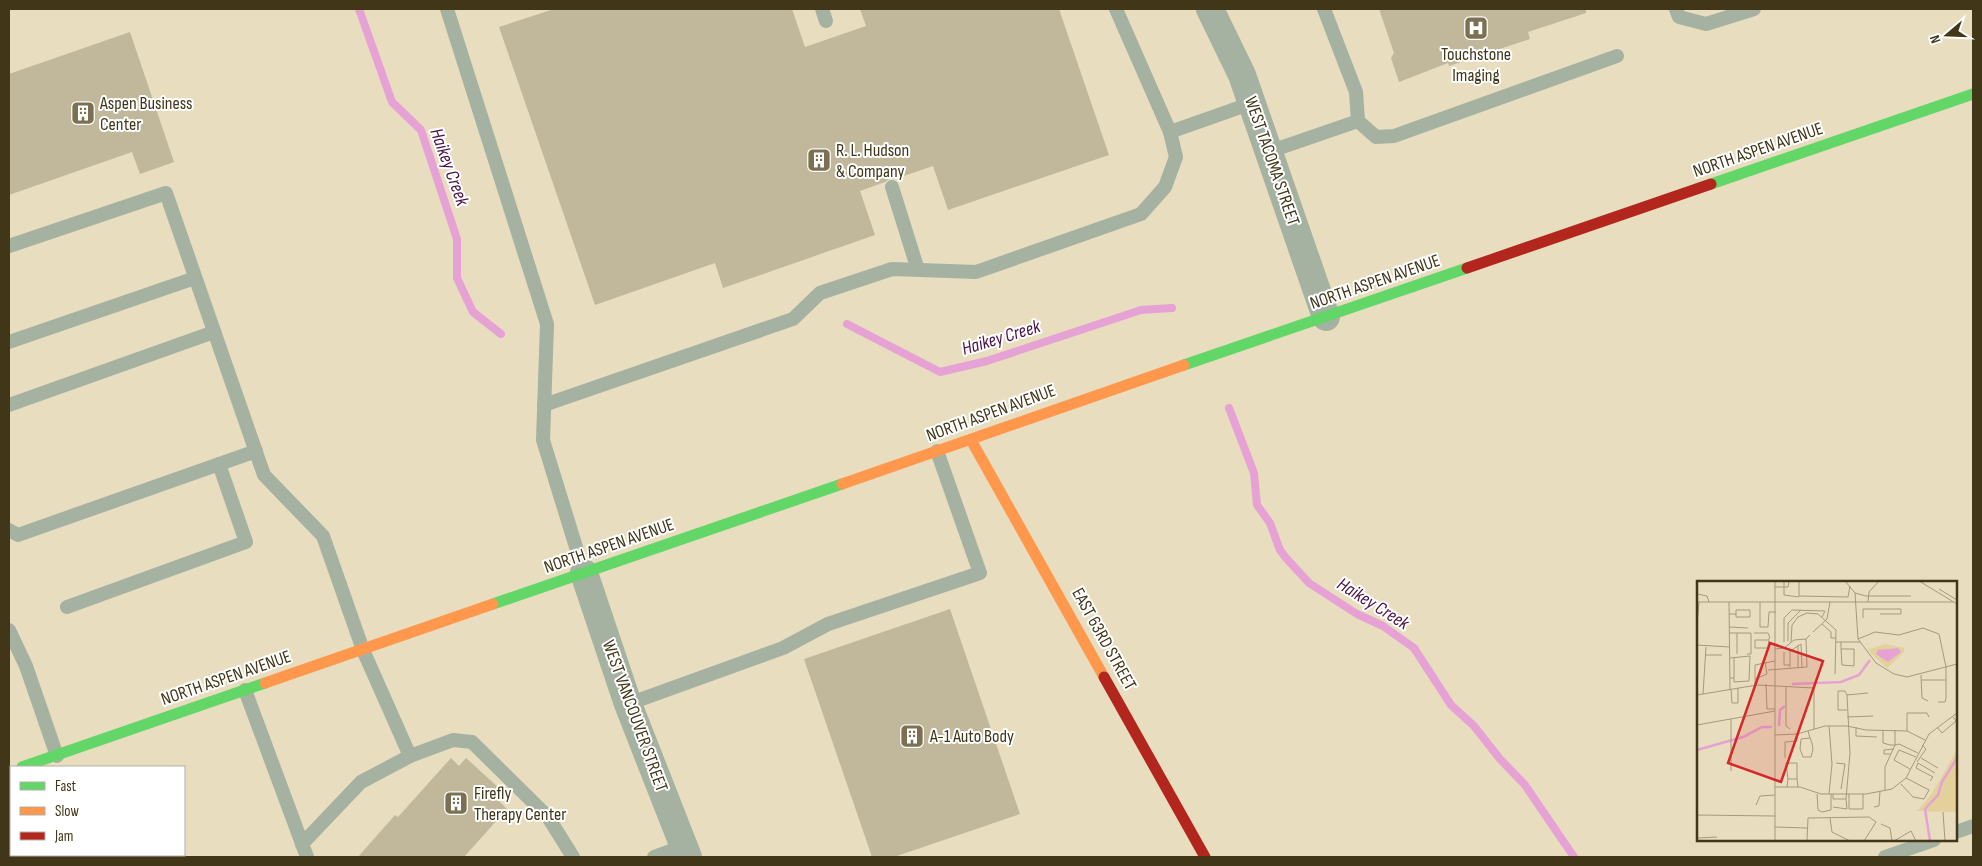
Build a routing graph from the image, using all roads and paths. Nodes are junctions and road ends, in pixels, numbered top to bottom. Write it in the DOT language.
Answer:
graph roads {
  1 [pos="447,9"];
  2 [pos="1116,9"];
  3 [pos="1210,9"];
  4 [pos="1324,9"];
  5 [pos="1676,9"];
  6 [pos="1754,9"];
  7 [pos="1616,56"];
  8 [pos="1973,94"];
  9 [pos="1252,104"];
  10 [pos="1358,121"];
  11 [pos="1170,132"];
  12 [pos="1268,152"];
  13 [pos="892,187"];
  14 [pos="9,246"];
  15 [pos="918,270"];
  16 [pos="196,278"];
  17 [pos="1326,318"];
  18 [pos="214,332"];
  19 [pos="9,342"];
  20 [pos="544,405"];
  21 [pos="9,406"];
  22 [pos="971,440"];
  23 [pos="256,451"];
  24 [pos="938,452"];
  25 [pos="219,464"];
  26 [pos="9,530"];
  27 [pos="584,573"];
  28 [pos="67,607"];
  29 [pos="9,630"];
  30 [pos="363,650"];
  31 [pos="245,690"];
  32 [pos="628,704"];
  33 [pos="57,756"];
  34 [pos="410,756"];
  35 [pos="25,766"];
  36 [pos="1973,826"];
  37 [pos="1957,832"];
  38 [pos="1931,841"];
  39 [pos="302,844"];
  40 [pos="686,851"];
  41 [pos="307,857"];
  42 [pos="573,857"];
  43 [pos="654,857"];
  44 [pos="1205,857"];
  45 [pos="1885,857"];
  1 -- 20 [label="lane"];
  2 -- 11 [label="lane"];
  3 -- 9 [label="street, WEST TACOMA STREET"];
  4 -- 10 [label="lane"];
  5 -- 6 [label="lane"];
  7 -- 10 [label="lane"];
  8 -- 17 [label="main road, NORTH ASPEN AVENUE"];
  9 -- 11 [label="lane"];
  9 -- 12 [label="street, WEST TACOMA STREET"];
  10 -- 12 [label="lane"];
  11 -- 15 [label="lane"];
  12 -- 17 [label="street, WEST TACOMA STREET"];
  13 -- 15 [label="lane"];
  14 -- 16 [label="lane"];
  15 -- 20 [label="lane"];
  16 -- 18 [label="lane"];
  16 -- 19 [label="lane"];
  17 -- 22 [label="main road, NORTH ASPEN AVENUE"];
  18 -- 21 [label="lane"];
  18 -- 23 [label="lane"];
  20 -- 27 [label="lane"];
  22 -- 24 [label="main road, NORTH ASPEN AVENUE"];
  22 -- 44 [label="main road, EAST 63RD STREET"];
  23 -- 25 [label="lane"];
  23 -- 30 [label="lane"];
  24 -- 27 [label="main road, NORTH ASPEN AVENUE"];
  24 -- 32 [label="lane"];
  25 -- 26 [label="lane"];
  25 -- 28 [label="lane"];
  27 -- 30 [label="main road, NORTH ASPEN AVENUE"];
  27 -- 32 [label="street, WEST VANCOUVER STREET"];
  29 -- 33 [label="lane"];
  30 -- 31 [label="main road, NORTH ASPEN AVENUE"];
  30 -- 34 [label="lane"];
  31 -- 33 [label="main road, NORTH ASPEN AVENUE"];
  31 -- 39 [label="lane"];
  32 -- 40 [label="street, WEST VANCOUVER STREET"];
  33 -- 35 [label="main road, NORTH ASPEN AVENUE"];
  34 -- 39 [label="lane"];
  34 -- 42 [label="lane"];
  36 -- 37 [label="lane"];
  38 -- 45 [label="lane"];
  39 -- 41 [label="lane"];
  40 -- 43 [label="lane"];
}
